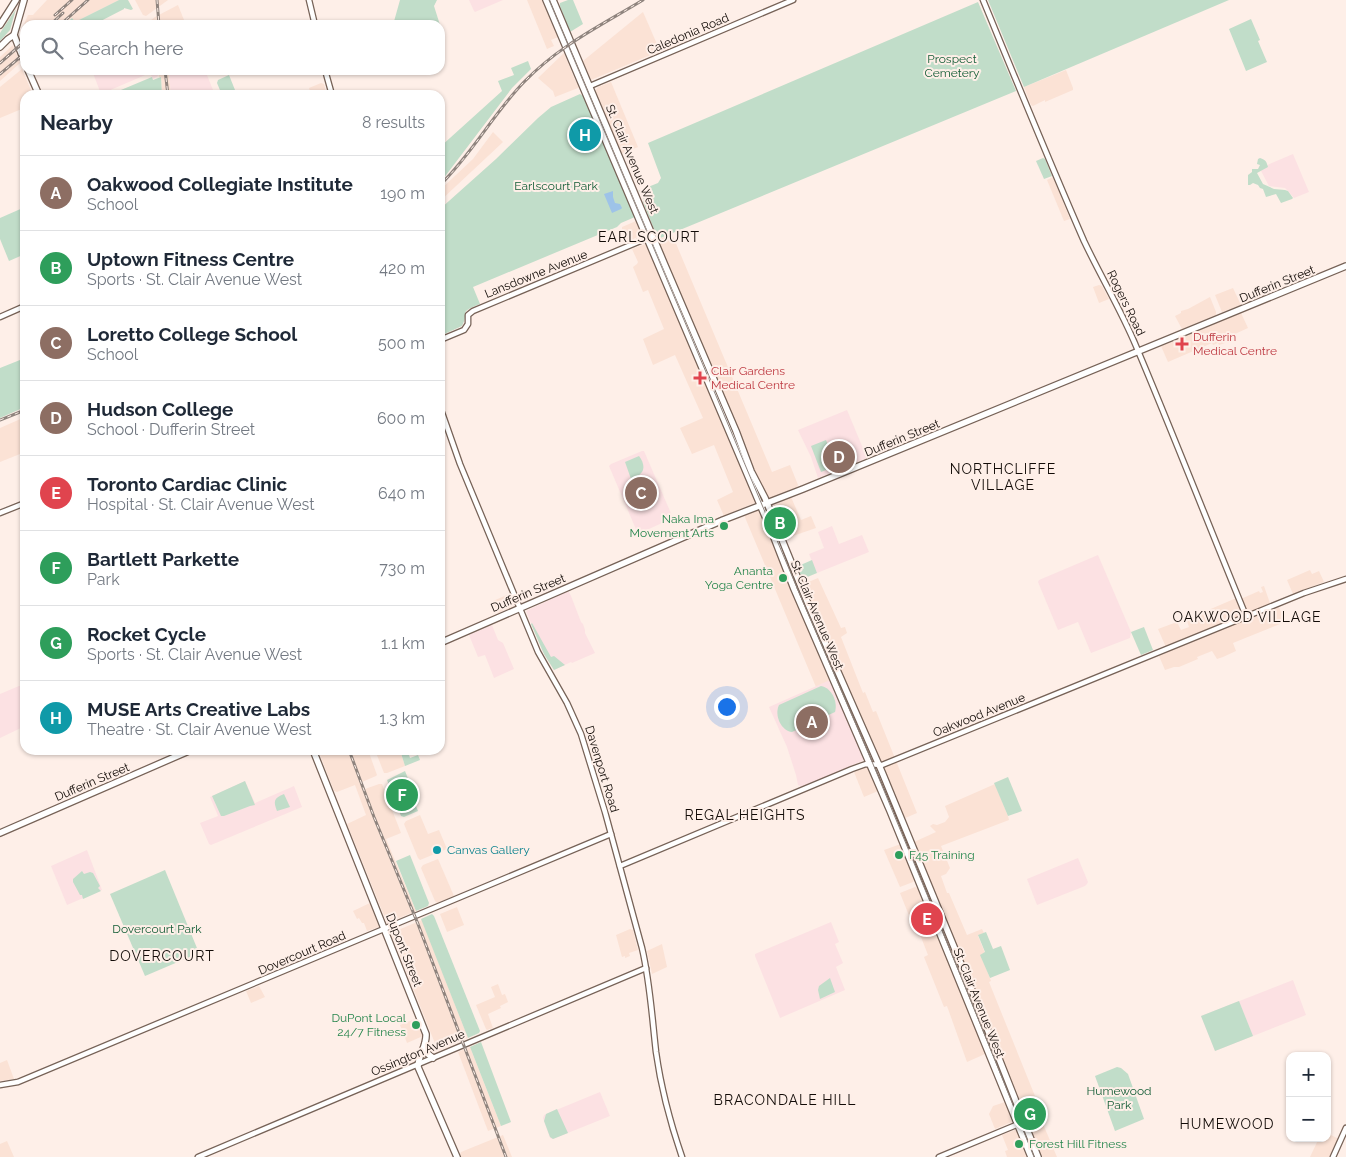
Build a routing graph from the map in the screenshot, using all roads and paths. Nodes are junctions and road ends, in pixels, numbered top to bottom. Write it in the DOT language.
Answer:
graph roads {
  1 [pos="17,0"];
  2 [pos="24,0"];
  3 [pos="309,0"];
  4 [pos="546,0"];
  5 [pos="553,0"];
  6 [pos="793,0"];
  7 [pos="983,0"];
  8 [pos="21,7"];
  9 [pos="314,20"];
  10 [pos="0,25"];
  11 [pos="14,35"];
  12 [pos="0,47"];
  13 [pos="20,50"];
  14 [pos="30,75"];
  15 [pos="326,75"];
  16 [pos="590,86"];
  17 [pos="37,90"];
  18 [pos="331,90"];
  19 [pos="653,236"];
  20 [pos="646,238"];
  21 [pos="1346,266"];
  22 [pos="20,308"];
  23 [pos="0,316"];
  24 [pos="445,338"];
  25 [pos="1138,351"];
  26 [pos="445,422"];
  27 [pos="767,504"];
  28 [pos="20,505"];
  29 [pos="760,506"];
  30 [pos="0,513"];
  31 [pos="1346,579"];
  32 [pos="520,608"];
  33 [pos="1246,616"];
  34 [pos="445,641"];
  35 [pos="179,755"];
  36 [pos="315,755"];
  37 [pos="870,763"];
  38 [pos="878,765"];
  39 [pos="0,833"];
  40 [pos="611,834"];
  41 [pos="620,866"];
  42 [pos="384,929"];
  43 [pos="646,968"];
  44 [pos="425,1044"];
  45 [pos="433,1058"];
  46 [pos="418,1064"];
  47 [pos="0,1085"];
  48 [pos="1024,1122"];
  49 [pos="1018,1124"];
  50 [pos="1346,1128"];
  51 [pos="198,1157"];
  52 [pos="456,1157"];
  53 [pos="682,1157"];
  54 [pos="939,1157"];
  55 [pos="1031,1157"];
  56 [pos="1038,1157"];
  57 [pos="1333,1157"];
  1 -- 8 [label="main road"];
  1 -- 10 [label="main road"];
  2 -- 8 [label="main road"];
  3 -- 9 [label="street"];
  4 -- 20 [label="main road, St. Clair Avenue West"];
  5 -- 16 [label="main road, St. Clair Avenue West"];
  6 -- 16 [label="street, Caledonia Road"];
  7 -- 25 [label="street, Rogers Road"];
  8 -- 11 [label="main road"];
  11 -- 12 [label="main road"];
  11 -- 13 [label="main road"];
  14 -- 17 [label="main road"];
  15 -- 18 [label="street"];
  16 -- 19 [label="main road, St. Clair Avenue West"];
  19 -- 20 [label="street, Lansdowne Avenue"];
  19 -- 27 [label="main road, St. Clair Avenue West"];
  20 -- 24 [label="street, Lansdowne Avenue"];
  20 -- 29 [label="main road, St. Clair Avenue West"];
  21 -- 25 [label="main road, Dufferin Street"];
  22 -- 23 [label="street"];
  25 -- 27 [label="main road, Dufferin Street"];
  25 -- 33 [label="street, Rogers Road"];
  26 -- 32 [label="street, Davenport Road"];
  27 -- 29 [label="main road, Dufferin Street"];
  27 -- 38 [label="main road, St. Clair Avenue West"];
  28 -- 30 [label="street"];
  29 -- 32 [label="main road, Dufferin Street"];
  29 -- 37 [label="main road, St. Clair Avenue West"];
  31 -- 33 [label="street, Oakwood Avenue"];
  32 -- 34 [label="main road, Dufferin Street"];
  32 -- 40 [label="street, Davenport Road"];
  33 -- 38 [label="street, Oakwood Avenue"];
  35 -- 39 [label="main road, Dufferin Street"];
  36 -- 42 [label="main road, Dupont Street"];
  37 -- 38 [label="street"];
  37 -- 41 [label="street"];
  37 -- 49 [label="main road, St. Clair Avenue West"];
  38 -- 48 [label="main road, St. Clair Avenue West"];
  40 -- 41 [label="street, Davenport Road"];
  40 -- 42 [label="street, Dovercourt Road"];
  41 -- 43 [label="street, Davenport Road"];
  42 -- 44 [label="main road, Dupont Street"];
  42 -- 47 [label="street, Dovercourt Road"];
  43 -- 45 [label="street, Ossington Avenue"];
  43 -- 53 [label="street, Davenport Road"];
  44 -- 45 [label="main road"];
  44 -- 46 [label="main road, Dupont Street"];
  45 -- 46 [label="street, Ossington Avenue"];
  46 -- 51 [label="street, Ossington Avenue"];
  46 -- 52 [label="main road"];
  48 -- 49 [label="street"];
  48 -- 56 [label="main road, St. Clair Avenue West"];
  49 -- 54 [label="street"];
  49 -- 55 [label="main road, St. Clair Avenue West"];
  50 -- 57 [label="street"];
}
